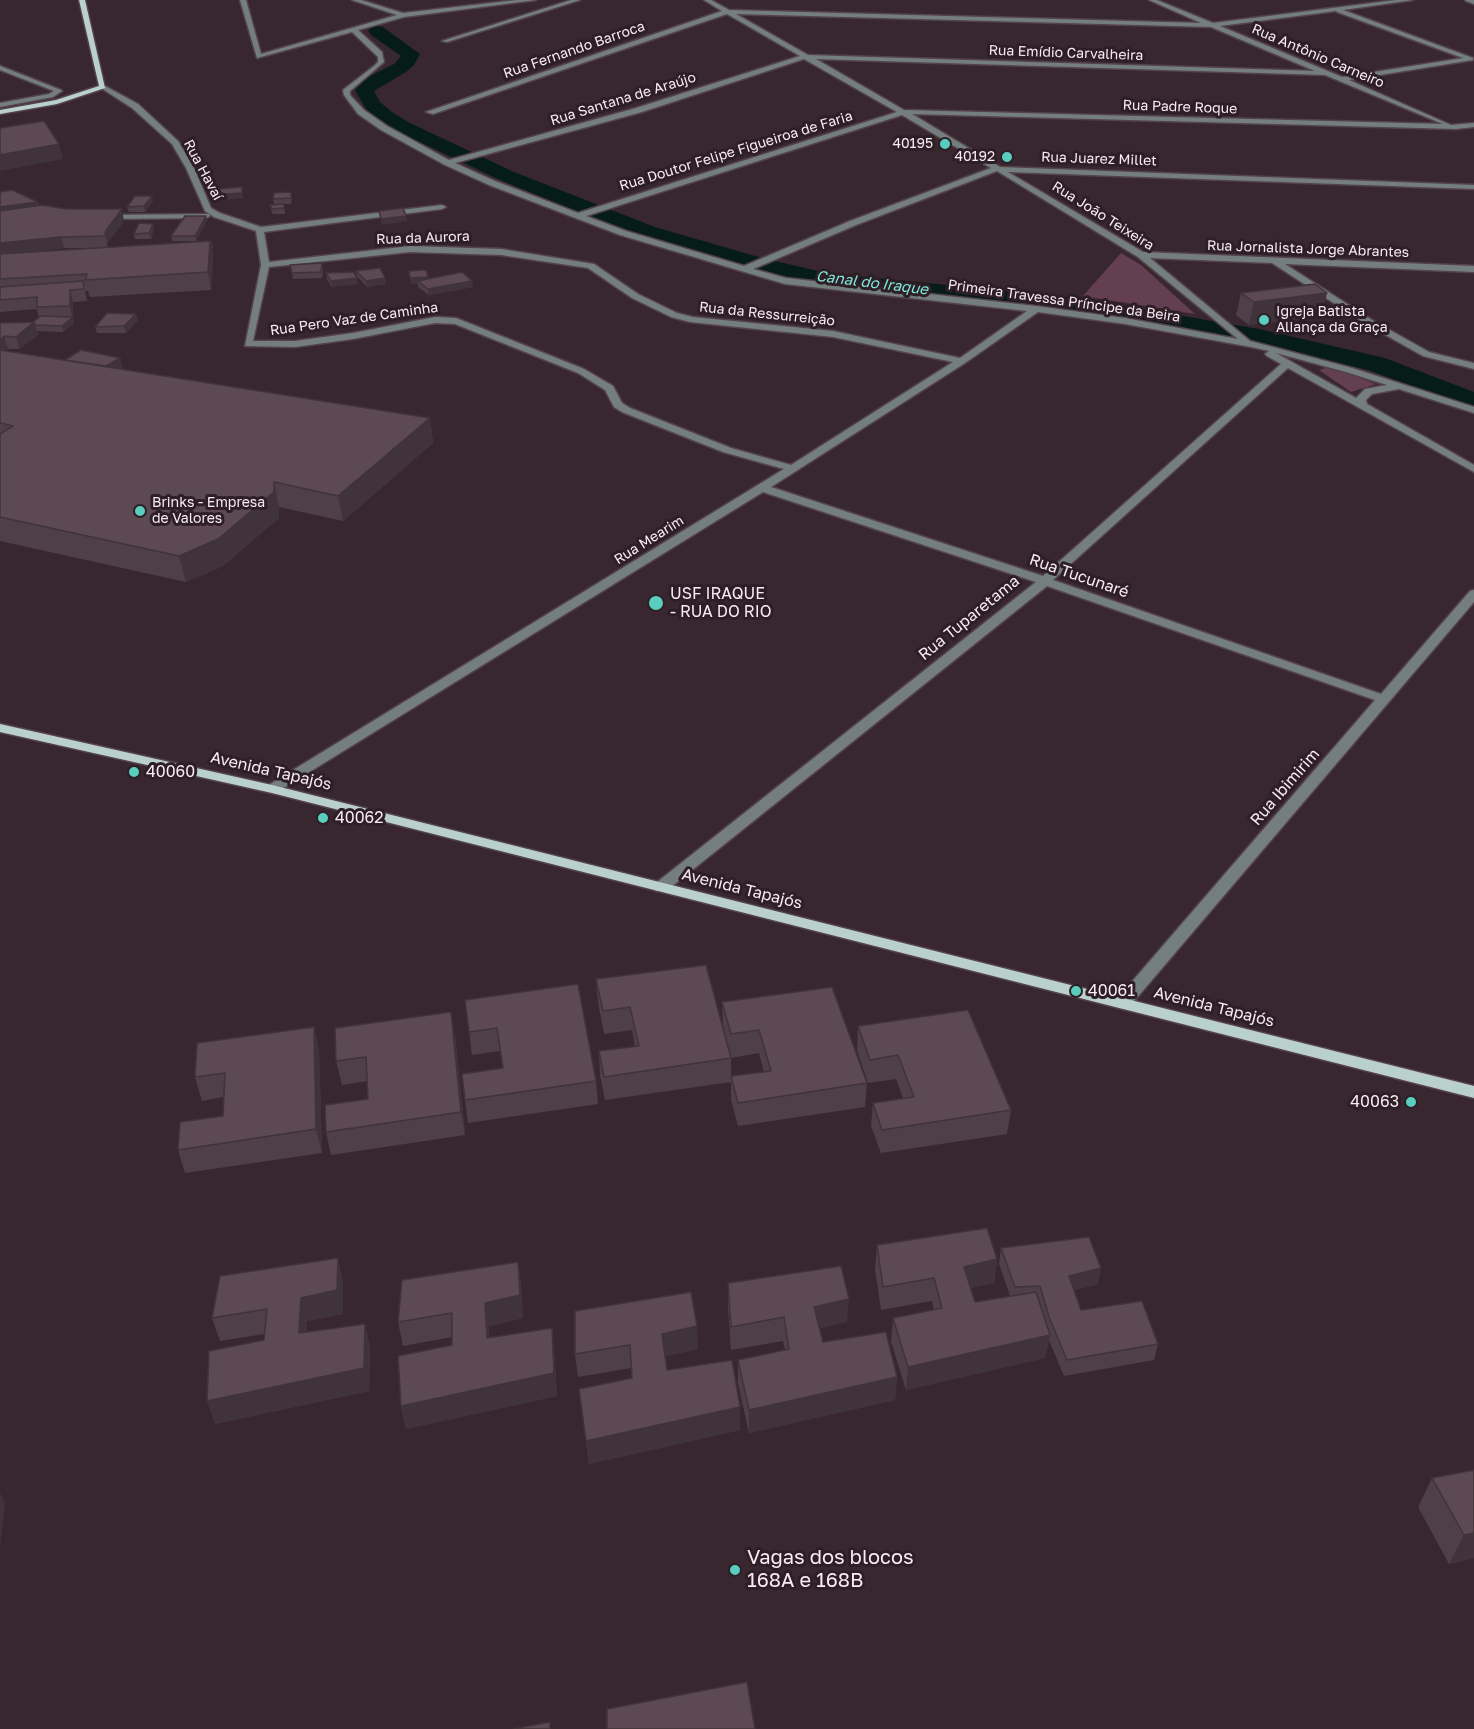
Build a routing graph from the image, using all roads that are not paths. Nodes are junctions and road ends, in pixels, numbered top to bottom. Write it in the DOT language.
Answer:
graph roads {
  1 [pos="82,0"];
  2 [pos="243,0"];
  3 [pos="355,0"];
  4 [pos="532,0"];
  5 [pos="577,0"];
  6 [pos="707,0"];
  7 [pos="1152,0"];
  8 [pos="1410,0"];
  9 [pos="1468,0"];
  10 [pos="525,1"];
  11 [pos="1474,2"];
  12 [pos="1334,9"];
  13 [pos="544,10"];
  14 [pos="726,12"];
  15 [pos="404,15"];
  16 [pos="1213,25"];
  17 [pos="352,28"];
  18 [pos="445,41"];
  19 [pos="804,57"];
  20 [pos="1473,59"];
  21 [pos="0,68"];
  22 [pos="1328,73"];
  23 [pos="1343,79"];
  24 [pos="103,87"];
  25 [pos="0,105"];
  26 [pos="0,112"];
  27 [pos="430,112"];
  28 [pos="903,112"];
  29 [pos="1474,124"];
  30 [pos="1456,128"];
  31 [pos="1474,135"];
  32 [pos="448,163"];
  33 [pos="996,169"];
  34 [pos="1474,187"];
  35 [pos="442,207"];
  36 [pos="217,215"];
  37 [pos="98,216"];
  38 [pos="577,216"];
  39 [pos="260,230"];
  40 [pos="1141,255"];
  41 [pos="1275,261"];
  42 [pos="581,264"];
  43 [pos="265,265"];
  44 [pos="745,268"];
  45 [pos="1474,269"];
  46 [pos="1036,309"];
  47 [pos="1252,344"];
  48 [pos="962,361"];
  49 [pos="1287,364"];
  50 [pos="1474,366"];
  51 [pos="1406,387"];
  52 [pos="1362,406"];
  53 [pos="1474,410"];
  54 [pos="791,468"];
  55 [pos="1474,470"];
  56 [pos="762,488"];
  57 [pos="1045,581"];
  58 [pos="1474,594"];
  59 [pos="1384,699"];
  60 [pos="0,728"];
  61 [pos="272,789"];
  62 [pos="662,887"];
  63 [pos="1123,1003"];
  64 [pos="1474,1092"];
  1 -- 24 [label="main road"];
  2 -- 17 [label="street"];
  3 -- 15 [label="street"];
  4 -- 10 [label="street"];
  5 -- 13 [label="street"];
  6 -- 14 [label="street, Rua João Teixeira"];
  7 -- 16 [label="street, Rua Antônio Carneiro"];
  8 -- 12 [label="street"];
  9 -- 11 [label="street"];
  10 -- 13 [label="street"];
  10 -- 15 [label="street"];
  12 -- 16 [label="street"];
  12 -- 20 [label="street"];
  13 -- 18 [label="street"];
  14 -- 16 [label="street"];
  14 -- 19 [label="street, Rua João Teixeira"];
  14 -- 27 [label="street, Rua Fernando Barroca"];
  15 -- 17 [label="street"];
  16 -- 22 [label="street, Rua Antônio Carneiro"];
  17 -- 32 [label="street, Primeira Travessa Príncipe da Beira"];
  19 -- 22 [label="street, Rua Emídio Carvalheira"];
  19 -- 28 [label="street, Rua João Teixeira"];
  19 -- 32 [label="street, Rua Santana de Araújo"];
  20 -- 23 [label="street"];
  21 -- 25 [label="street"];
  22 -- 23 [label="street, Rua Antônio Carneiro"];
  23 -- 30 [label="street, Rua Antônio Carneiro"];
  24 -- 26 [label="main road"];
  24 -- 36 [label="street, Rua Havaí"];
  28 -- 30 [label="street, Rua Padre Roque"];
  28 -- 33 [label="street, Rua João Teixeira"];
  28 -- 38 [label="street, Rua Doutor Felipe Figueiroa de Faria"];
  29 -- 30 [label="street"];
  30 -- 31 [label="street, Rua Antônio Carneiro"];
  32 -- 38 [label="street, Primeira Travessa Príncipe da Beira"];
  33 -- 34 [label="street, Rua Juarez Millet"];
  33 -- 40 [label="street, Rua João Teixeira"];
  33 -- 44 [label="street, Rua Juarez Millet"];
  35 -- 39 [label="street"];
  36 -- 37 [label="street"];
  36 -- 39 [label="street, Rua Havaí"];
  38 -- 44 [label="street, Primeira Travessa Príncipe da Beira"];
  39 -- 43 [label="street"];
  40 -- 41 [label="street, Rua Jornalista Jorge Abrantes"];
  40 -- 47 [label="street, Rua João Teixeira"];
  41 -- 45 [label="street, Rua Jornalista Jorge Abrantes"];
  41 -- 50 [label="street"];
  42 -- 43 [label="street, Rua da Aurora"];
  42 -- 48 [label="street, Rua da Ressurreição"];
  43 -- 54 [label="street, Rua Pero Vaz de Caminha"];
  44 -- 46 [label="street, Primeira Travessa Príncipe da Beira"];
  46 -- 47 [label="street, Primeira Travessa Príncipe da Beira"];
  46 -- 48 [label="street, Rua Mearim"];
  47 -- 49 [label="street, Rua João Teixeira"];
  47 -- 51 [label="street, Primeira Travessa Príncipe da Beira"];
  48 -- 54 [label="street, Rua Mearim"];
  49 -- 52 [label="street, Rua João Teixeira"];
  49 -- 57 [label="street, Rua Tuparetama"];
  51 -- 52 [label="street"];
  51 -- 53 [label="street, Primeira Travessa Príncipe da Beira"];
  52 -- 55 [label="street, Rua João Teixeira"];
  54 -- 56 [label="street, Rua Mearim"];
  56 -- 57 [label="street, Rua Tucunaré"];
  56 -- 61 [label="street, Rua Mearim"];
  57 -- 59 [label="street, Rua Tucunaré"];
  57 -- 62 [label="street, Rua Tuparetama"];
  58 -- 59 [label="street, Rua Ibimirim"];
  59 -- 63 [label="street, Rua Ibimirim"];
  60 -- 61 [label="main road, Avenida Tapajós"];
  61 -- 62 [label="main road, Avenida Tapajós"];
  62 -- 63 [label="main road, Avenida Tapajós"];
  63 -- 64 [label="main road, Avenida Tapajós"];
}
